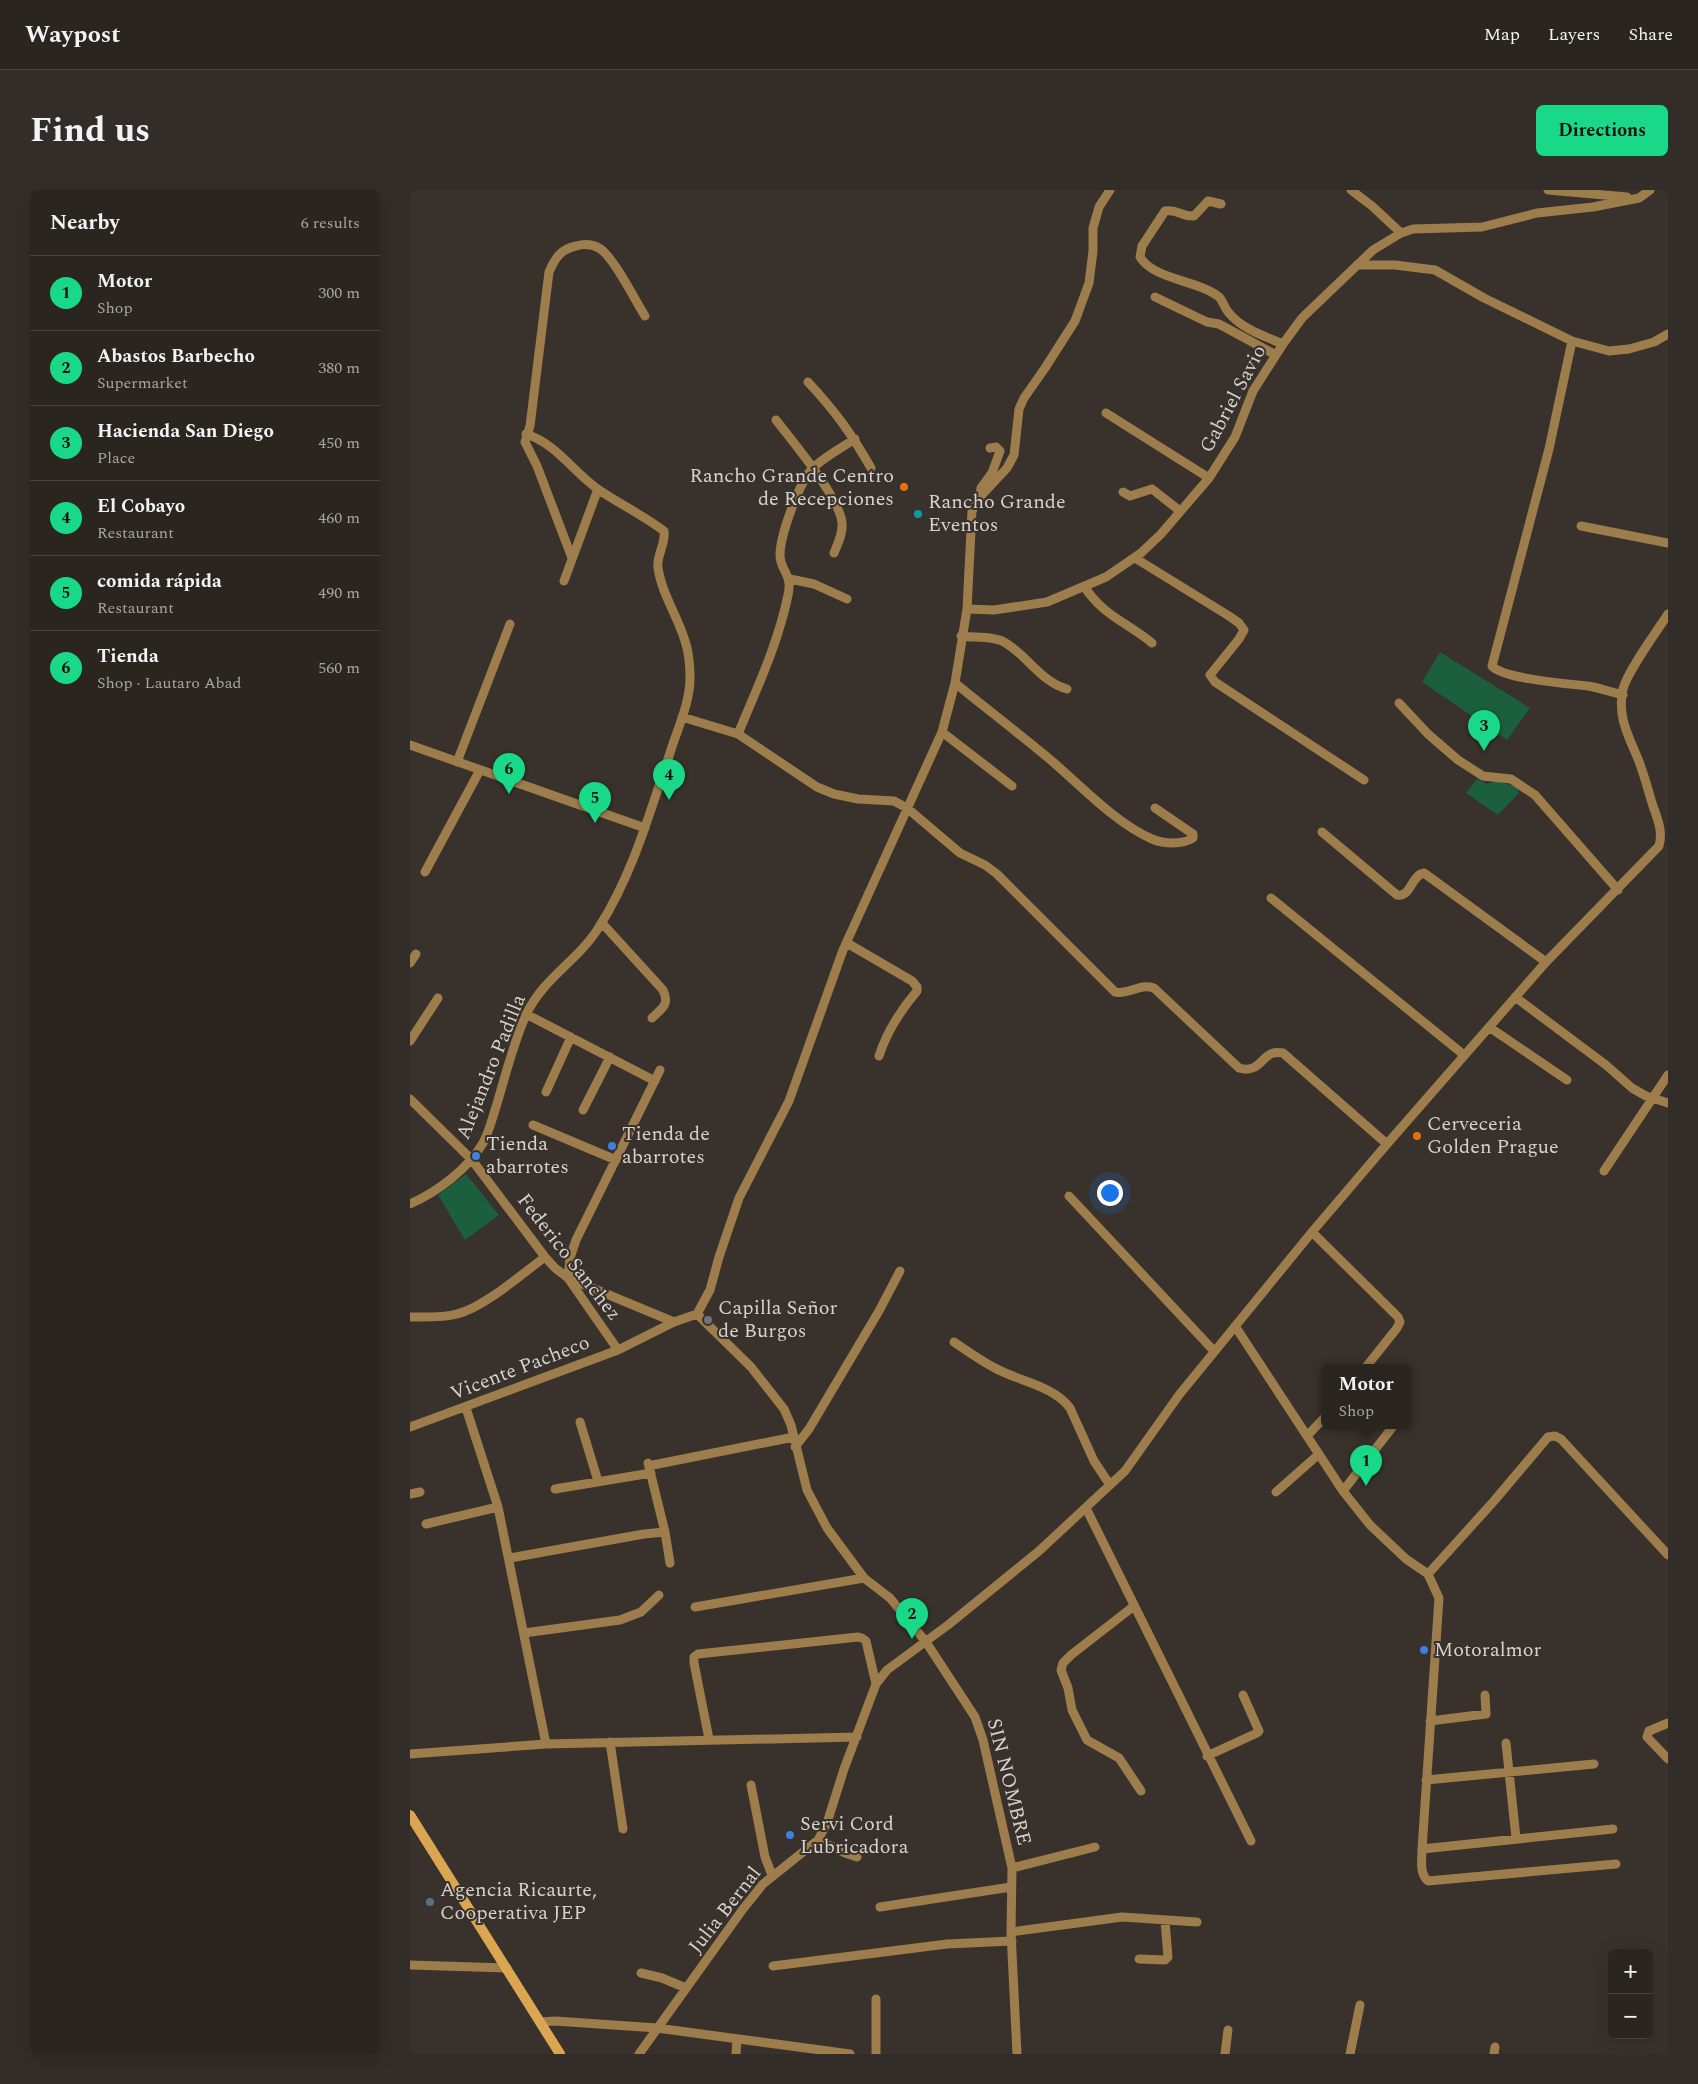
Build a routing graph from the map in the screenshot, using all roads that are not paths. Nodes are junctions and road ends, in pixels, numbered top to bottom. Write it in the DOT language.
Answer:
graph roads {
  1 [pos="1110,190"];
  2 [pos="1351,190"];
  3 [pos="1548,190"];
  4 [pos="1650,190"];
  5 [pos="1639,198"];
  6 [pos="1221,204"];
  7 [pos="1401,233"];
  8 [pos="1357,265"];
  9 [pos="1155,297"];
  10 [pos="645,316"];
  11 [pos="1668,334"];
  12 [pos="1572,341"];
  13 [pos="1282,344"];
  14 [pos="1276,355"];
  15 [pos="808,382"];
  16 [pos="1106,413"];
  17 [pos="776,420"];
  18 [pos="526,434"];
  19 [pos="855,439"];
  20 [pos="990,448"];
  21 [pos="813,468"];
  22 [pos="871,468"];
  23 [pos="1209,478"];
  24 [pos="598,489"];
  25 [pos="1123,492"];
  26 [pos="979,498"];
  27 [pos="1180,511"];
  28 [pos="1581,526"];
  29 [pos="1668,543"];
  30 [pos="834,553"];
  31 [pos="572,558"];
  32 [pos="1135,558"];
  33 [pos="790,579"];
  34 [pos="564,580"];
  35 [pos="1084,586"];
  36 [pos="847,599"];
  37 [pos="967,609"];
  38 [pos="1668,614"];
  39 [pos="510,624"];
  40 [pos="962,636"];
  41 [pos="1152,643"];
  42 [pos="955,683"];
  43 [pos="1067,689"];
  44 [pos="1623,695"];
  45 [pos="1399,703"];
  46 [pos="682,717"];
  47 [pos="942,732"];
  48 [pos="738,734"];
  49 [pos="410,745"];
  50 [pos="457,762"];
  51 [pos="480,770"];
  52 [pos="1364,780"];
  53 [pos="1012,786"];
  54 [pos="908,808"];
  55 [pos="1154,808"];
  56 [pos="645,828"];
  57 [pos="1322,832"];
  58 [pos="425,872"];
  59 [pos="1618,890"];
  60 [pos="1271,898"];
  61 [pos="602,923"];
  62 [pos="847,942"];
  63 [pos="416,954"];
  64 [pos="1546,962"];
  65 [pos="410,963"];
  66 [pos="1515,997"];
  67 [pos="438,998"];
  68 [pos="526,1014"];
  69 [pos="652,1018"];
  70 [pos="1489,1027"];
  71 [pos="571,1037"];
  72 [pos="410,1041"];
  73 [pos="1464,1055"];
  74 [pos="878,1056"];
  75 [pos="610,1057"];
  76 [pos="660,1070"];
  77 [pos="1668,1075"];
  78 [pos="1566,1080"];
  79 [pos="655,1081"];
  80 [pos="546,1092"];
  81 [pos="1652,1098"];
  82 [pos="410,1099"];
  83 [pos="1668,1103"];
  84 [pos="582,1110"];
  85 [pos="533,1125"];
  86 [pos="1387,1144"];
  87 [pos="472,1160"];
  88 [pos="616,1160"];
  89 [pos="1604,1171"];
  90 [pos="1069,1196"];
  91 [pos="410,1204"];
  92 [pos="1312,1232"];
  93 [pos="545,1257"];
  94 [pos="900,1271"];
  95 [pos="568,1278"];
  96 [pos="697,1314"];
  97 [pos="410,1317"];
  98 [pos="674,1322"];
  99 [pos="1235,1326"];
  100 [pos="954,1342"];
  101 [pos="618,1350"];
  102 [pos="1214,1351"];
  103 [pos="1368,1364"];
  104 [pos="466,1408"];
  105 [pos="1321,1421"];
  106 [pos="580,1422"];
  107 [pos="410,1427"];
  108 [pos="1391,1429"];
  109 [pos="1308,1436"];
  110 [pos="794,1437"];
  111 [pos="795,1448"];
  112 [pos="1319,1454"];
  113 [pos="651,1467"];
  114 [pos="598,1481"];
  115 [pos="1110,1485"];
  116 [pos="555,1489"];
  117 [pos="1343,1491"];
  118 [pos="420,1492"];
  119 [pos="1276,1492"];
  120 [pos="410,1494"];
  121 [pos="498,1507"];
  122 [pos="1086,1508"];
  123 [pos="426,1524"];
  124 [pos="664,1532"];
  125 [pos="1668,1555"];
  126 [pos="510,1558"];
  127 [pos="670,1563"];
  128 [pos="1428,1574"];
  129 [pos="864,1578"];
  130 [pos="659,1595"];
  131 [pos="695,1606"];
  132 [pos="1134,1606"];
  133 [pos="524,1633"];
  134 [pos="926,1642"];
  135 [pos="876,1684"];
  136 [pos="1243,1695"];
  137 [pos="1485,1695"];
  138 [pos="1430,1721"];
  139 [pos="1668,1723"];
  140 [pos="857,1737"];
  141 [pos="709,1739"];
  142 [pos="610,1742"];
  143 [pos="1506,1743"];
  144 [pos="546,1744"];
  145 [pos="410,1754"];
  146 [pos="1207,1756"];
  147 [pos="1668,1759"];
  148 [pos="1594,1764"];
  149 [pos="1509,1772"];
  150 [pos="1426,1780"];
  151 [pos="751,1785"];
  152 [pos="1141,1791"];
  153 [pos="410,1815"];
  154 [pos="623,1829"];
  155 [pos="1613,1829"];
  156 [pos="1516,1838"];
  157 [pos="818,1840"];
  158 [pos="1251,1842"];
  159 [pos="1095,1846"];
  160 [pos="1422,1849"];
  161 [pos="858,1857"];
  162 [pos="1616,1864"];
  163 [pos="1012,1868"];
  164 [pos="772,1875"];
  165 [pos="1011,1887"];
  166 [pos="880,1907"];
  167 [pos="1165,1921"];
  168 [pos="1197,1922"];
  169 [pos="1011,1936"];
  170 [pos="1139,1959"];
  171 [pos="410,1965"];
  172 [pos="773,1966"];
  173 [pos="507,1968"];
  174 [pos="641,1974"];
  175 [pos="686,1988"];
  176 [pos="876,1999"];
  177 [pos="1360,2004"];
  178 [pos="540,2022"];
  179 [pos="657,2028"];
  180 [pos="1228,2030"];
  181 [pos="737,2039"];
  182 [pos="560,2054"];
  183 [pos="639,2054"];
  184 [pos="736,2054"];
  185 [pos="850,2054"];
  186 [pos="876,2054"];
  187 [pos="1017,2054"];
  188 [pos="1225,2054"];
  189 [pos="1350,2054"];
  1 -- 26 [label="street"];
  2 -- 7 [label="street"];
  3 -- 5 [label="street"];
  4 -- 5 [label="street, Gabriel Savio"];
  5 -- 7 [label="street, Gabriel Savio"];
  6 -- 13 [label="street"];
  7 -- 8 [label="street, Gabriel Savio"];
  8 -- 12 [label="street"];
  8 -- 13 [label="street, Gabriel Savio"];
  9 -- 14 [label="street"];
  10 -- 18 [label="street"];
  11 -- 12 [label="street"];
  12 -- 44 [label="street"];
  13 -- 14 [label="street, Gabriel Savio"];
  14 -- 23 [label="street, Gabriel Savio"];
  15 -- 19 [label="street"];
  16 -- 23 [label="street"];
  17 -- 21 [label="street"];
  18 -- 24 [label="street"];
  18 -- 31 [label="street"];
  19 -- 21 [label="street"];
  19 -- 22 [label="street"];
  20 -- 26 [label="street"];
  21 -- 30 [label="street"];
  21 -- 33 [label="street"];
  23 -- 27 [label="street, Gabriel Savio"];
  24 -- 31 [label="street"];
  24 -- 46 [label="street, Alejandro Padilla"];
  25 -- 27 [label="street"];
  26 -- 37 [label="street"];
  27 -- 32 [label="street, Gabriel Savio"];
  28 -- 29 [label="street"];
  31 -- 34 [label="street"];
  32 -- 35 [label="street, Gabriel Savio"];
  32 -- 52 [label="street"];
  33 -- 36 [label="street"];
  33 -- 48 [label="street"];
  35 -- 37 [label="street, Gabriel Savio"];
  35 -- 41 [label="street"];
  37 -- 40 [label="street"];
  38 -- 44 [label="street, Julia Bernal"];
  39 -- 50 [label="street"];
  40 -- 42 [label="street"];
  40 -- 43 [label="street"];
  42 -- 47 [label="street"];
  42 -- 55 [label="street"];
  44 -- 59 [label="street, Julia Bernal"];
  45 -- 59 [label="street"];
  46 -- 48 [label="street"];
  46 -- 56 [label="street, Alejandro Padilla"];
  47 -- 53 [label="street"];
  47 -- 54 [label="street"];
  48 -- 54 [label="street"];
  49 -- 50 [label="street"];
  50 -- 51 [label="street"];
  51 -- 56 [label="street"];
  51 -- 58 [label="street"];
  54 -- 62 [label="street"];
  54 -- 86 [label="street"];
  56 -- 61 [label="street, Alejandro Padilla"];
  57 -- 64 [label="street"];
  59 -- 64 [label="street, Julia Bernal"];
  60 -- 73 [label="street"];
  61 -- 68 [label="street, Alejandro Padilla"];
  61 -- 69 [label="street"];
  62 -- 74 [label="street"];
  62 -- 96 [label="street"];
  63 -- 65 [label="street"];
  64 -- 66 [label="street, Julia Bernal"];
  66 -- 70 [label="street, Julia Bernal"];
  66 -- 81 [label="street"];
  67 -- 72 [label="street"];
  68 -- 71 [label="street"];
  68 -- 87 [label="street, Alejandro Padilla"];
  70 -- 73 [label="street, Julia Bernal"];
  70 -- 78 [label="street"];
  71 -- 75 [label="street"];
  71 -- 80 [label="street"];
  73 -- 86 [label="street, Julia Bernal"];
  75 -- 79 [label="street"];
  75 -- 84 [label="street"];
  76 -- 79 [label="street"];
  77 -- 81 [label="street"];
  79 -- 88 [label="street"];
  81 -- 83 [label="street"];
  81 -- 89 [label="street"];
  82 -- 87 [label="street, Federico Sanchez"];
  85 -- 88 [label="street"];
  86 -- 92 [label="street, Julia Bernal"];
  87 -- 91 [label="street, Alejandro Padilla"];
  87 -- 93 [label="street, Federico Sanchez"];
  88 -- 95 [label="street"];
  90 -- 102 [label="street"];
  92 -- 99 [label="street, Julia Bernal"];
  92 -- 103 [label="street"];
  93 -- 95 [label="street, Federico Sanchez"];
  93 -- 97 [label="street"];
  94 -- 111 [label="street"];
  95 -- 98 [label="street"];
  95 -- 101 [label="street, Federico Sanchez"];
  96 -- 98 [label="street, Vicente Pacheco"];
  96 -- 110 [label="street, SIN NOMBRE"];
  98 -- 101 [label="street, Vicente Pacheco"];
  99 -- 102 [label="street, Julia Bernal"];
  99 -- 109 [label="street"];
  100 -- 115 [label="street"];
  101 -- 104 [label="street, Vicente Pacheco"];
  102 -- 115 [label="street, Julia Bernal"];
  104 -- 107 [label="street, Vicente Pacheco"];
  104 -- 121 [label="street"];
  105 -- 109 [label="street"];
  106 -- 114 [label="street"];
  108 -- 117 [label="street"];
  109 -- 112 [label="street"];
  110 -- 111 [label="street, SIN NOMBRE"];
  110 -- 113 [label="street"];
  111 -- 129 [label="street, SIN NOMBRE"];
  112 -- 117 [label="street"];
  112 -- 119 [label="street"];
  113 -- 114 [label="street"];
  113 -- 124 [label="street"];
  114 -- 116 [label="street"];
  115 -- 122 [label="street, Julia Bernal"];
  117 -- 128 [label="street"];
  118 -- 120 [label="street"];
  121 -- 123 [label="street"];
  121 -- 126 [label="street"];
  122 -- 132 [label="street"];
  122 -- 134 [label="street, Julia Bernal"];
  124 -- 126 [label="street"];
  124 -- 127 [label="street"];
  125 -- 128 [label="street"];
  126 -- 133 [label="street"];
  128 -- 138 [label="street"];
  129 -- 131 [label="street"];
  129 -- 134 [label="street, SIN NOMBRE"];
  130 -- 133 [label="street"];
  132 -- 146 [label="street"];
  132 -- 152 [label="street"];
  133 -- 144 [label="street"];
  134 -- 135 [label="street, Julia Bernal"];
  134 -- 163 [label="street, SIN NOMBRE"];
  135 -- 140 [label="street, Julia Bernal"];
  135 -- 141 [label="street"];
  136 -- 146 [label="street"];
  137 -- 138 [label="street"];
  138 -- 150 [label="street"];
  139 -- 147 [label="street"];
  140 -- 141 [label="street"];
  140 -- 157 [label="street, Julia Bernal"];
  141 -- 142 [label="street"];
  142 -- 144 [label="street"];
  142 -- 154 [label="street"];
  143 -- 149 [label="street"];
  144 -- 145 [label="street"];
  146 -- 158 [label="street"];
  148 -- 149 [label="street"];
  149 -- 150 [label="street"];
  149 -- 156 [label="street"];
  150 -- 160 [label="street"];
  151 -- 164 [label="street"];
  153 -- 173 [label="main road"];
  155 -- 156 [label="street"];
  156 -- 160 [label="street"];
  157 -- 161 [label="street"];
  157 -- 164 [label="street, Julia Bernal"];
  159 -- 163 [label="street"];
  160 -- 162 [label="street"];
  163 -- 165 [label="street, SIN NOMBRE"];
  164 -- 175 [label="street, Julia Bernal"];
  165 -- 166 [label="street"];
  165 -- 169 [label="street, SIN NOMBRE"];
  167 -- 168 [label="street"];
  167 -- 169 [label="street"];
  167 -- 170 [label="street"];
  169 -- 172 [label="street"];
  169 -- 187 [label="street, SIN NOMBRE"];
  171 -- 173 [label="street"];
  173 -- 178 [label="main road"];
  174 -- 175 [label="street"];
  175 -- 179 [label="street, Julia Bernal"];
  176 -- 186 [label="street"];
  177 -- 189 [label="street"];
  178 -- 179 [label="street"];
  178 -- 182 [label="main road"];
  179 -- 181 [label="street"];
  179 -- 183 [label="street, Julia Bernal"];
  180 -- 188 [label="street"];
  181 -- 184 [label="street"];
  181 -- 185 [label="street"];
}
